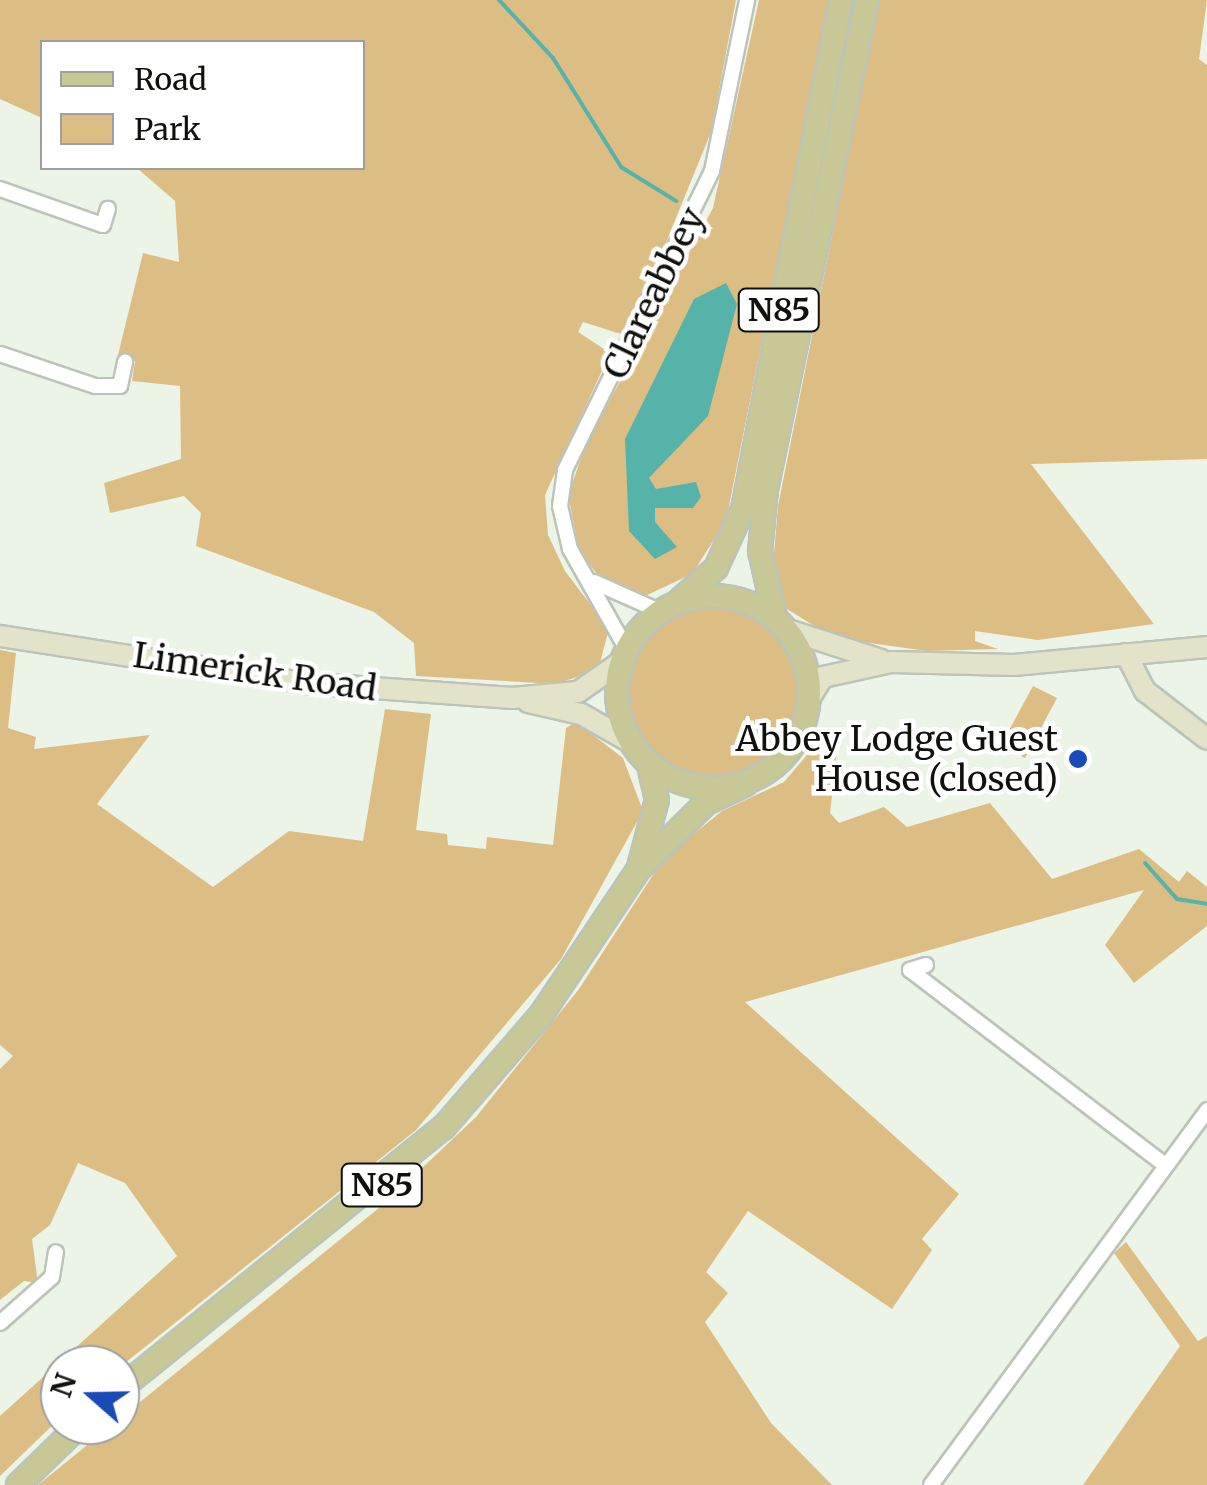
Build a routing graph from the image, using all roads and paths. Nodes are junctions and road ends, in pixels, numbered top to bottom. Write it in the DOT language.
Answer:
graph roads {
  1 [pos="747,0"];
  2 [pos="842,0"];
  3 [pos="867,0"];
  4 [pos="0,190"];
  5 [pos="108,209"];
  6 [pos="0,354"];
  7 [pos="125,362"];
  8 [pos="586,576"];
  9 [pos="669,606"];
  10 [pos="782,623"];
  11 [pos="0,636"];
  12 [pos="1207,647"];
  13 [pos="1126,654"];
  14 [pos="624,655"];
  15 [pos="890,662"];
  16 [pos="512,698"];
  17 [pos="810,698"];
  18 [pos="1207,739"];
  19 [pos="632,743"];
  20 [pos="648,764"];
  21 [pos="746,784"];
  22 [pos="638,870"];
  23 [pos="926,965"];
  24 [pos="1207,1110"];
  25 [pos="1164,1164"];
  26 [pos="56,1252"];
  27 [pos="0,1323"];
  28 [pos="140,1373"];
  29 [pos="59,1445"];
  30 [pos="18,1485"];
  31 [pos="931,1485"];
  1 -- 8 [label="street, Clareabbey"];
  2 -- 9 [label="main road, N85"];
  3 -- 10 [label="main road, N85"];
  4 -- 5 [label="street"];
  6 -- 7 [label="street"];
  8 -- 9 [label="street"];
  8 -- 14 [label="street, Clareabbey"];
  9 -- 10 [label="main road"];
  9 -- 14 [label="main road, N85"];
  10 -- 15 [label="main road"];
  10 -- 17 [label="main road, N85"];
  11 -- 16 [label="main road, Limerick Road"];
  12 -- 13 [label="main road"];
  13 -- 15 [label="main road"];
  13 -- 18 [label="main road"];
  14 -- 16 [label="main road"];
  14 -- 19 [label="main road"];
  15 -- 17 [label="main road"];
  16 -- 19 [label="main road"];
  17 -- 21 [label="main road, N85"];
  19 -- 20 [label="main road"];
  20 -- 21 [label="main road"];
  20 -- 22 [label="main road, N85"];
  21 -- 22 [label="main road, N85"];
  22 -- 28 [label="main road, N85"];
  23 -- 25 [label="street"];
  24 -- 25 [label="street"];
  25 -- 31 [label="street"];
  26 -- 27 [label="street"];
  29 -- 30 [label="main road"];
}
